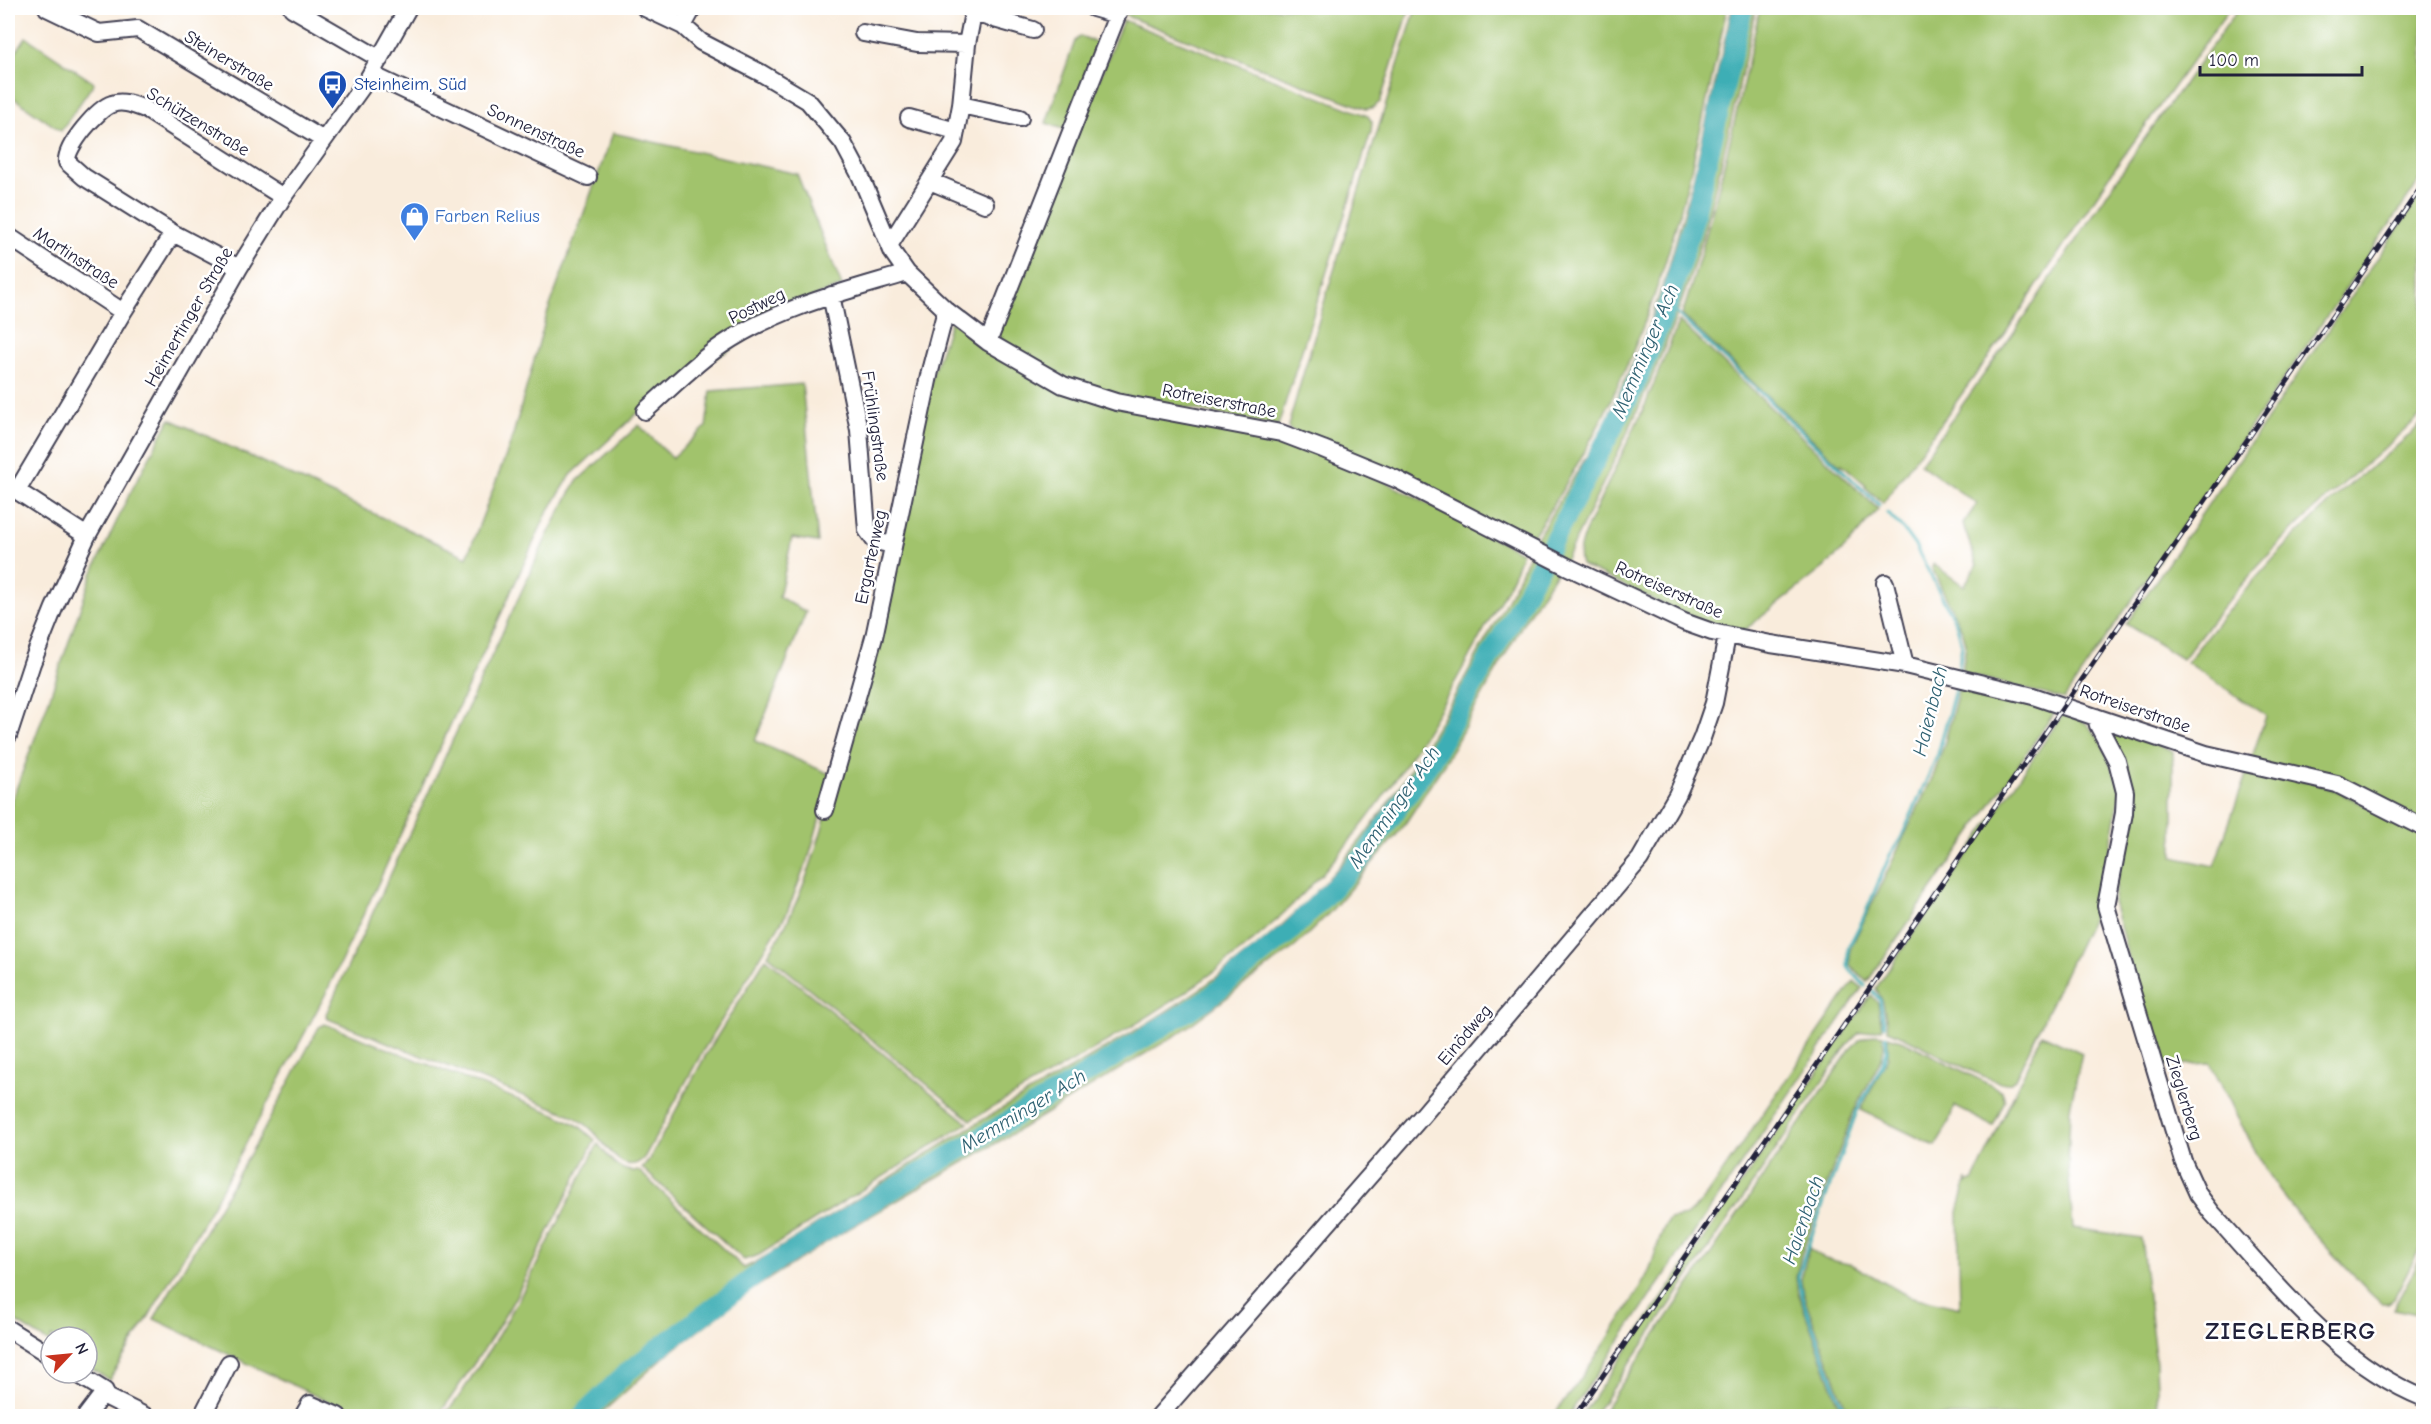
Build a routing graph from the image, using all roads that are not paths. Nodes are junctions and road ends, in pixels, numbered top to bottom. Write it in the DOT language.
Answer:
graph roads {
  1 [pos="47,8"];
  2 [pos="292,8"];
  3 [pos="408,8"];
  4 [pos="645,8"];
  5 [pos="693,8"];
  6 [pos="1093,8"];
  7 [pos="981,11"];
  8 [pos="1119,11"];
  9 [pos="683,26"];
  10 [pos="1033,30"];
  11 [pos="863,33"];
  12 [pos="967,44"];
  13 [pos="380,59"];
  14 [pos="369,77"];
  15 [pos="961,105"];
  16 [pos="909,118"];
  17 [pos="1020,118"];
  18 [pos="956,132"];
  19 [pos="322,139"];
  20 [pos="588,177"];
  21 [pos="930,181"];
  22 [pos="283,196"];
  23 [pos="985,204"];
  24 [pos="173,233"];
  25 [pos="8,236"];
  26 [pos="890,244"];
  27 [pos="239,268"];
  28 [pos="907,273"];
  29 [pos="831,296"];
  30 [pos="946,310"];
  31 [pos="123,312"];
  32 [pos="988,342"];
  33 [pos="645,411"];
  34 [pos="12,488"];
  35 [pos="87,536"];
  36 [pos="893,545"];
  37 [pos="1885,583"];
  38 [pos="1727,636"];
  39 [pos="1905,665"];
  40 [pos="2096,717"];
  41 [pos="8,736"];
  42 [pos="825,810"];
  43 [pos="2424,828"];
  44 [pos="8,1329"];
  45 [pos="39,1348"];
  46 [pos="229,1363"];
  47 [pos="93,1385"];
  48 [pos="104,1393"];
  49 [pos="2424,1398"];
  50 [pos="86,1416"];
  51 [pos="145,1416"];
  52 [pos="202,1416"];
  53 [pos="303,1416"];
  54 [pos="338,1416"];
  55 [pos="1159,1416"];
  1 -- 19 [label="street, Steinerstraße"];
  2 -- 13 [label="street"];
  3 -- 13 [label="street, Heimertinger Straße"];
  4 -- 9 [label="street, Rotreiserstraße"];
  5 -- 9 [label="street"];
  6 -- 8 [label="street"];
  7 -- 10 [label="street"];
  7 -- 12 [label="street"];
  8 -- 32 [label="street"];
  9 -- 26 [label="street, Rotreiserstraße"];
  11 -- 12 [label="street"];
  12 -- 15 [label="street"];
  13 -- 14 [label="street, Heimertinger Straße"];
  14 -- 19 [label="street, Heimertinger Straße"];
  14 -- 20 [label="street, Sonnenstraße"];
  15 -- 17 [label="street"];
  15 -- 18 [label="street"];
  16 -- 18 [label="street"];
  18 -- 21 [label="street"];
  19 -- 22 [label="street, Heimertinger Straße"];
  21 -- 23 [label="street"];
  21 -- 26 [label="street"];
  22 -- 24 [label="street, Schützenstraße"];
  22 -- 27 [label="street, Heimertinger Straße"];
  24 -- 27 [label="street, Schützenstraße"];
  24 -- 31 [label="street"];
  25 -- 31 [label="street, Martinstraße"];
  26 -- 28 [label="street, Rotreiserstraße"];
  27 -- 35 [label="street, Heimertinger Straße"];
  28 -- 29 [label="street, Postweg"];
  28 -- 30 [label="street, Rotreiserstraße"];
  29 -- 33 [label="street, Postweg"];
  29 -- 36 [label="street, Frühlingstraße"];
  30 -- 32 [label="street, Rotreiserstraße"];
  30 -- 36 [label="street, Ergartenweg"];
  31 -- 34 [label="street"];
  32 -- 38 [label="street, Rotreiserstraße"];
  34 -- 35 [label="street"];
  35 -- 41 [label="street, Heimertinger Straße"];
  36 -- 42 [label="street, Ergartenweg"];
  37 -- 39 [label="street"];
  38 -- 39 [label="street, Rotreiserstraße"];
  38 -- 55 [label="street, Einödweg"];
  39 -- 40 [label="street, Rotreiserstraße"];
  40 -- 43 [label="street, Rotreiserstraße"];
  40 -- 49 [label="street, Zieglerberg"];
  44 -- 45 [label="street"];
  46 -- 52 [label="street"];
  47 -- 48 [label="street"];
  48 -- 50 [label="street"];
  48 -- 51 [label="street"];
  53 -- 54 [label="street"];
}
